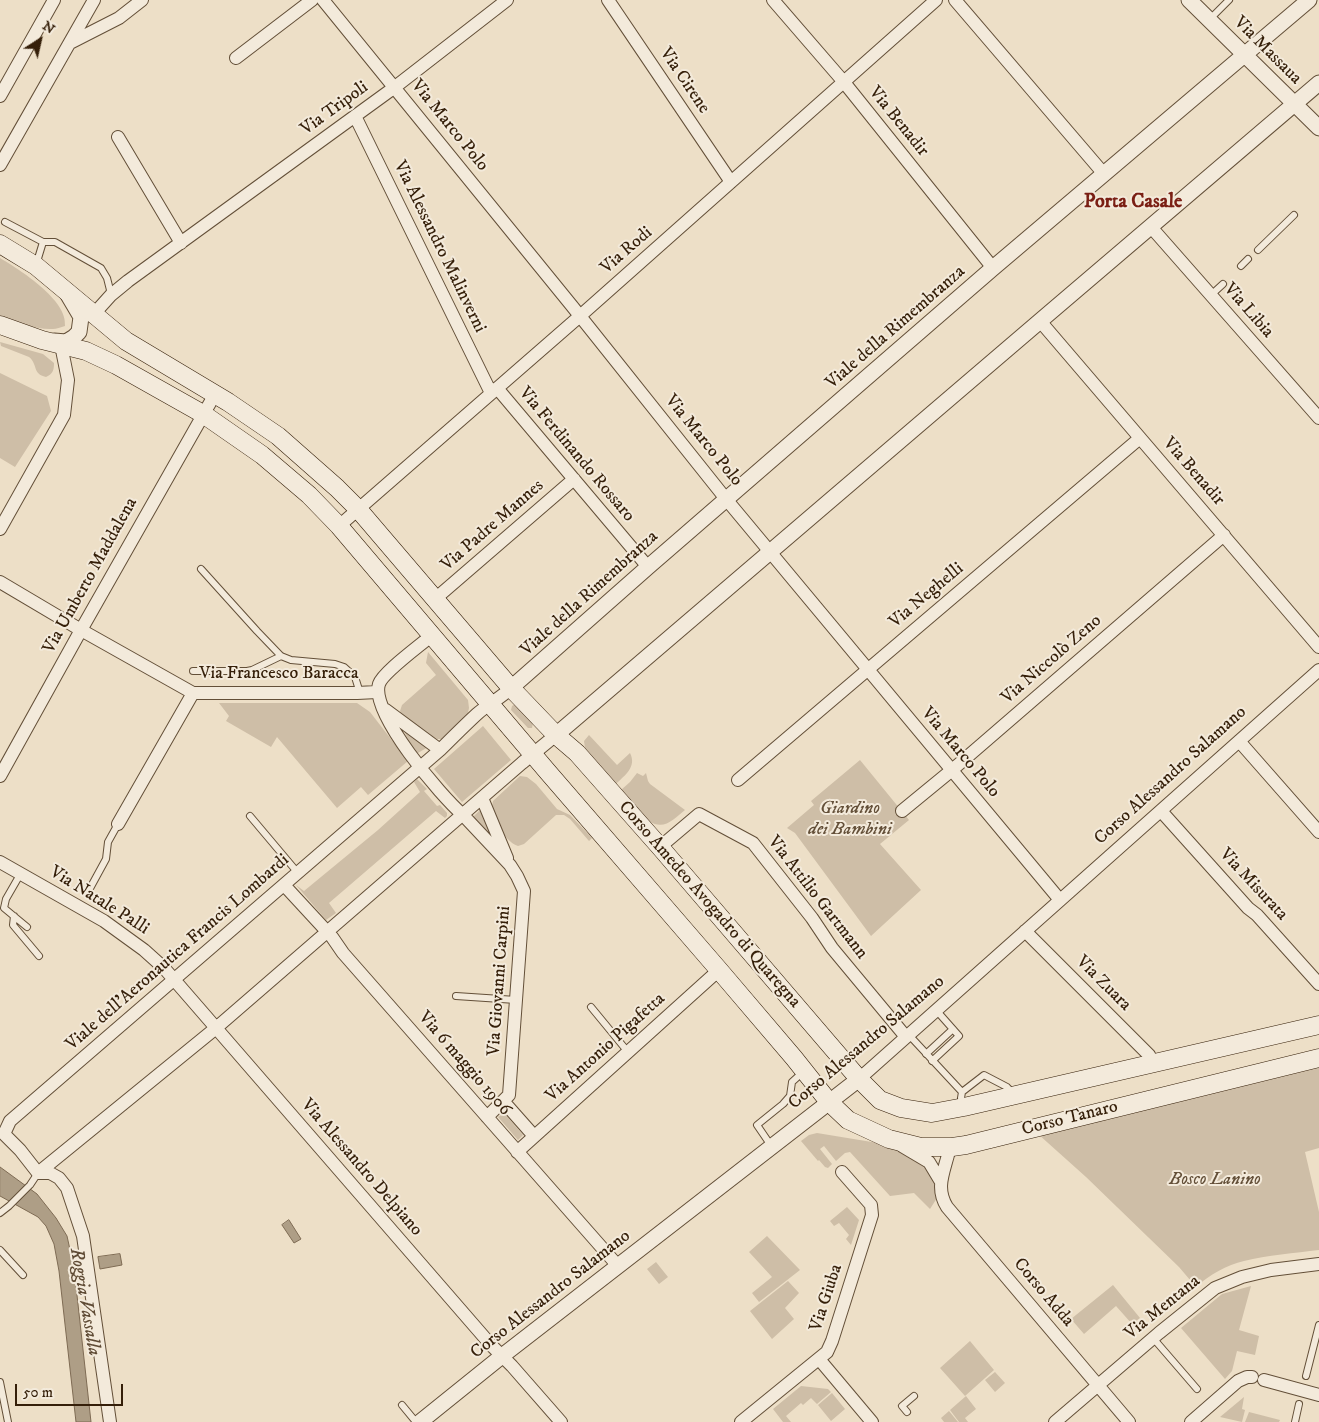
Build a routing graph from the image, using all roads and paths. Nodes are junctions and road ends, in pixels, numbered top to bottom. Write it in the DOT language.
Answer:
graph roads {
  1 [pos="54,0"];
  2 [pos="94,0"];
  3 [pos="142,0"];
  4 [pos="312,0"];
  5 [pos="323,0"];
  6 [pos="507,0"];
  7 [pos="608,0"];
  8 [pos="773,0"];
  9 [pos="936,0"];
  10 [pos="955,0"];
  11 [pos="1189,0"];
  12 [pos="1229,0"];
  13 [pos="1309,0"];
  14 [pos="1209,20"];
  15 [pos="70,43"];
  16 [pos="1245,55"];
  17 [pos="236,58"];
  18 [pos="843,81"];
  19 [pos="1319,83"];
  20 [pos="395,87"];
  21 [pos="0,96"];
  22 [pos="1294,104"];
  23 [pos="355,116"];
  24 [pos="1319,128"];
  25 [pos="118,137"];
  26 [pos="0,165"];
  27 [pos="1104,174"];
  28 [pos="731,182"];
  29 [pos="1294,215"];
  30 [pos="5,222"];
  31 [pos="1151,227"];
  32 [pos="43,242"];
  33 [pos="181,242"];
  34 [pos="0,244"];
  35 [pos="1258,250"];
  36 [pos="1248,259"];
  37 [pos="36,266"];
  38 [pos="1241,266"];
  39 [pos="993,268"];
  40 [pos="1223,284"];
  41 [pos="67,294"];
  42 [pos="112,295"];
  43 [pos="1211,295"];
  44 [pos="94,315"];
  45 [pos="580,316"];
  46 [pos="1040,320"];
  47 [pos="0,325"];
  48 [pos="42,340"];
  49 [pos="61,345"];
  50 [pos="494,390"];
  51 [pos="214,394"];
  52 [pos="203,414"];
  53 [pos="1319,418"];
  54 [pos="1140,438"];
  55 [pos="574,479"];
  56 [pos="726,499"];
  57 [pos="358,509"];
  58 [pos="339,526"];
  59 [pos="0,529"];
  60 [pos="1224,535"];
  61 [pos="770,551"];
  62 [pos="648,568"];
  63 [pos="201,569"];
  64 [pos="0,582"];
  65 [pos="435,599"];
  66 [pos="81,630"];
  67 [pos="432,635"];
  68 [pos="1319,647"];
  69 [pos="281,656"];
  70 [pos="868,669"];
  71 [pos="1319,670"];
  72 [pos="193,671"];
  73 [pos="511,688"];
  74 [pos="378,692"];
  75 [pos="193,693"];
  76 [pos="360,693"];
  77 [pos="490,704"];
  78 [pos="384,708"];
  79 [pos="556,735"];
  80 [pos="1239,741"];
  81 [pos="440,750"];
  82 [pos="533,754"];
  83 [pos="420,768"];
  84 [pos="952,770"];
  85 [pos="0,776"];
  86 [pos="738,780"];
  87 [pos="482,798"];
  88 [pos="902,811"];
  89 [pos="1161,811"];
  90 [pos="463,814"];
  91 [pos="250,816"];
  92 [pos="118,824"];
  93 [pos="1319,832"];
  94 [pos="660,847"];
  95 [pos="0,862"];
  96 [pos="510,865"];
  97 [pos="21,873"];
  98 [pos="298,873"];
  99 [pos="284,885"];
  100 [pos="88,892"];
  101 [pos="1060,900"];
  102 [pos="14,916"];
  103 [pos="27,927"];
  104 [pos="326,931"];
  105 [pos="1026,931"];
  106 [pos="39,956"];
  107 [pos="719,970"];
  108 [pos="175,979"];
  109 [pos="1319,984"];
  110 [pos="456,996"];
  111 [pos="516,1000"];
  112 [pos="193,1001"];
  113 [pos="592,1007"];
  114 [pos="936,1010"];
  115 [pos="1319,1025"];
  116 [pos="216,1028"];
  117 [pos="953,1029"];
  118 [pos="907,1036"];
  119 [pos="628,1052"];
  120 [pos="926,1054"];
  121 [pos="1319,1058"];
  122 [pos="932,1061"];
  123 [pos="1153,1064"];
  124 [pos="804,1071"];
  125 [pos="859,1079"];
  126 [pos="1015,1095"];
  127 [pos="964,1100"];
  128 [pos="504,1102"];
  129 [pos="829,1102"];
  130 [pos="487,1116"];
  131 [pos="2,1133"];
  132 [pos="534,1136"];
  133 [pos="889,1139"];
  134 [pos="772,1147"];
  135 [pos="952,1147"];
  136 [pos="517,1152"];
  137 [pos="842,1172"];
  138 [pos="38,1173"];
  139 [pos="940,1182"];
  140 [pos="0,1213"];
  141 [pos="0,1250"];
  142 [pos="1319,1264"];
  143 [pos="618,1266"];
  144 [pos="23,1275"];
  145 [pos="1319,1325"];
  146 [pos="1153,1338"];
  147 [pos="502,1356"];
  148 [pos="819,1359"];
  149 [pos="1306,1376"];
  150 [pos="0,1384"];
  151 [pos="1097,1386"];
  152 [pos="1197,1389"];
  153 [pos="1319,1395"];
  154 [pos="914,1396"];
  155 [pos="1299,1404"];
  156 [pos="402,1405"];
  157 [pos="906,1412"];
  158 [pos="8,1422"];
  159 [pos="110,1422"];
  160 [pos="416,1422"];
  161 [pos="420,1422"];
  162 [pos="561,1422"];
  163 [pos="741,1422"];
  164 [pos="872,1422"];
  165 [pos="1054,1422"];
  166 [pos="1129,1422"];
  167 [pos="1191,1422"];
  168 [pos="1295,1422"];
  1 -- 21 [label="street"];
  2 -- 15 [label="street"];
  3 -- 15 [label="street"];
  4 -- 17 [label="street"];
  5 -- 20 [label="street, Via Marco Polo"];
  6 -- 20 [label="street, Via Tripoli"];
  7 -- 28 [label="street, Via Cirene"];
  8 -- 18 [label="street, Via Benadir"];
  9 -- 18 [label="street, Via Rodi"];
  10 -- 27 [label="street"];
  11 -- 14 [label="street, Via Massaua"];
  12 -- 14 [label="lane"];
  13 -- 16 [label="street, Viale della Rimembranza"];
  14 -- 16 [label="street, Via Massaua"];
  15 -- 26 [label="street"];
  16 -- 22 [label="street, Via Massaua"];
  16 -- 27 [label="street, Viale della Rimembranza"];
  18 -- 28 [label="street, Via Rodi"];
  18 -- 39 [label="street, Via Benadir"];
  19 -- 22 [label="street"];
  20 -- 23 [label="street, Via Tripoli"];
  20 -- 45 [label="street, Via Marco Polo"];
  22 -- 24 [label="street, Via Massaua"];
  22 -- 31 [label="street"];
  23 -- 33 [label="street, Via Tripoli"];
  23 -- 50 [label="street, Via Alessandro Malinverni"];
  25 -- 33 [label="street"];
  27 -- 39 [label="street, Viale della Rimembranza"];
  28 -- 45 [label="street, Via Rodi"];
  29 -- 35 [label="lane"];
  30 -- 32 [label="lane"];
  31 -- 43 [label="street, Via Libia"];
  31 -- 46 [label="street"];
  32 -- 37 [label="lane"];
  32 -- 42 [label="lane"];
  33 -- 42 [label="street, Via Tripoli"];
  34 -- 37 [label="main road"];
  36 -- 38 [label="lane"];
  37 -- 41 [label="main road"];
  39 -- 56 [label="street, Viale della Rimembranza"];
  40 -- 43 [label="lane"];
  41 -- 44 [label="main road"];
  41 -- 48 [label="street"];
  42 -- 44 [label="street, Via Tripoli"];
  43 -- 53 [label="street, Via Libia"];
  44 -- 51 [label="main road"];
  45 -- 50 [label="street, Via Rodi"];
  45 -- 56 [label="street, Via Marco Polo"];
  46 -- 54 [label="street, Via Benadir"];
  46 -- 61 [label="street"];
  47 -- 48 [label="main road"];
  48 -- 49 [label="main road"];
  49 -- 52 [label="main road"];
  49 -- 59 [label="street"];
  50 -- 55 [label="street, Via Ferdinando Rossaro"];
  50 -- 57 [label="street, Via Rodi"];
  51 -- 52 [label="street, Via Umberto Maddalena"];
  51 -- 57 [label="main road"];
  52 -- 58 [label="main road"];
  52 -- 66 [label="street, Via Umberto Maddalena"];
  54 -- 60 [label="street, Via Benadir"];
  54 -- 70 [label="street, Via Neghelli"];
  55 -- 62 [label="street, Via Ferdinando Rossaro"];
  55 -- 65 [label="street, Via Padre Mannes"];
  56 -- 61 [label="street, Via Marco Polo"];
  56 -- 62 [label="street, Viale della Rimembranza"];
  57 -- 58 [label="street, Via Rodi"];
  57 -- 65 [label="main road"];
  58 -- 67 [label="main road"];
  60 -- 68 [label="street, Via Benadir"];
  60 -- 84 [label="street, Via Niccolò Zeno"];
  61 -- 70 [label="street, Via Marco Polo"];
  61 -- 79 [label="street"];
  62 -- 73 [label="street, Viale della Rimembranza"];
  63 -- 69 [label="lane"];
  64 -- 66 [label="street, Via Francesco Baracca"];
  65 -- 73 [label="main road, Corso Amedeo Avogadro di Quaregna"];
  66 -- 75 [label="street, Via Francesco Baracca"];
  66 -- 85 [label="street, Via Umberto Maddalena"];
  67 -- 74 [label="street"];
  67 -- 77 [label="main road, Corso Amedeo Avogadro di Quaregna"];
  69 -- 72 [label="lane"];
  69 -- 76 [label="lane"];
  70 -- 84 [label="street, Via Marco Polo"];
  70 -- 86 [label="street, Via Neghelli"];
  71 -- 80 [label="street, Corso Alessandro Salamano"];
  73 -- 77 [label="street, Viale dell'Aeronautica Francis Lombardi"];
  73 -- 79 [label="main road, Corso Amedeo Avogadro di Quaregna"];
  74 -- 76 [label="street, Via Francesco Baracca"];
  74 -- 78 [label="street"];
  75 -- 76 [label="street, Via Francesco Baracca"];
  75 -- 92 [label="street"];
  77 -- 81 [label="street, Viale dell'Aeronautica Francis Lombardi"];
  77 -- 82 [label="main road, Corso Amedeo Avogadro di Quaregna"];
  78 -- 81 [label="street"];
  78 -- 83 [label="street"];
  79 -- 82 [label="street"];
  79 -- 94 [label="main road, Corso Amedeo Avogadro di Quaregna"];
  80 -- 89 [label="street, Corso Alessandro Salamano"];
  80 -- 93 [label="street"];
  81 -- 83 [label="street, Viale dell'Aeronautica Francis Lombardi"];
  82 -- 87 [label="street"];
  82 -- 107 [label="main road, Corso Amedeo Avogadro di Quaregna"];
  83 -- 90 [label="street"];
  83 -- 98 [label="street, Viale dell'Aeronautica Francis Lombardi"];
  84 -- 88 [label="street, Via Niccolò Zeno"];
  84 -- 101 [label="street, Via Marco Polo"];
  87 -- 90 [label="street"];
  87 -- 96 [label="street"];
  89 -- 101 [label="street, Corso Alessandro Salamano"];
  89 -- 109 [label="street, Via Misurata"];
  90 -- 96 [label="street"];
  90 -- 104 [label="street"];
  91 -- 98 [label="lane"];
  92 -- 100 [label="lane"];
  94 -- 118 [label="street, Via Attilio Gartmann"];
  94 -- 125 [label="main road, Corso Amedeo Avogadro di Quaregna"];
  95 -- 97 [label="street, Via Natale Palli"];
  96 -- 111 [label="street, Via Giovanni Carpini"];
  97 -- 102 [label="lane"];
  97 -- 108 [label="street, Via Natale Palli"];
  98 -- 99 [label="street, Viale dell'Aeronautica Francis Lombardi"];
  99 -- 104 [label="street, Via 6 maggio 1906"];
  99 -- 108 [label="street, Viale dell'Aeronautica Francis Lombardi"];
  101 -- 105 [label="street, Corso Alessandro Salamano"];
  102 -- 103 [label="lane"];
  102 -- 106 [label="lane"];
  104 -- 116 [label="street"];
  104 -- 130 [label="street, Via 6 maggio 1906"];
  105 -- 114 [label="street, Corso Alessandro Salamano"];
  105 -- 123 [label="street, Via Zuara"];
  107 -- 119 [label="street, Via Antonio Pigafetta"];
  107 -- 124 [label="main road, Corso Amedeo Avogadro di Quaregna"];
  108 -- 112 [label="street, Via Natale Palli"];
  108 -- 131 [label="street, Viale dell'Aeronautica Francis Lombardi"];
  110 -- 111 [label="lane"];
  111 -- 128 [label="street, Via Giovanni Carpini"];
  112 -- 116 [label="street, Via Alessandro Delpiano"];
  113 -- 119 [label="lane"];
  114 -- 117 [label="lane"];
  114 -- 118 [label="street, Corso Alessandro Salamano"];
  115 -- 123 [label="main road, Corso Tanaro"];
  116 -- 138 [label="street"];
  116 -- 147 [label="street, Via Alessandro Delpiano"];
  117 -- 120 [label="lane"];
  117 -- 122 [label="lane"];
  118 -- 120 [label="lane"];
  118 -- 125 [label="street, Corso Alessandro Salamano"];
  119 -- 132 [label="street, Via Antonio Pigafetta"];
  120 -- 122 [label="lane"];
  121 -- 135 [label="main road, Corso Tanaro"];
  122 -- 127 [label="lane"];
  123 -- 126 [label="main road, Corso Tanaro"];
  124 -- 129 [label="main road, Corso Amedeo Avogadro di Quaregna"];
  124 -- 134 [label="lane"];
  125 -- 127 [label="main road, Corso Tanaro"];
  125 -- 129 [label="street, Corso Alessandro Salamano"];
  126 -- 127 [label="main road, Corso Tanaro"];
  126 -- 127 [label="lane"];
  128 -- 130 [label="street"];
  128 -- 132 [label="street"];
  129 -- 133 [label="main road, Corso Tanaro"];
  129 -- 134 [label="street, Corso Alessandro Salamano"];
  130 -- 136 [label="street, Via 6 maggio 1906"];
  131 -- 138 [label="street, Viale dell'Aeronautica Francis Lombardi"];
  132 -- 136 [label="street, Via Antonio Pigafetta"];
  133 -- 135 [label="main road, Corso Tanaro"];
  133 -- 139 [label="street, Corso Adda"];
  134 -- 143 [label="street, Corso Alessandro Salamano"];
  135 -- 139 [label="street"];
  136 -- 143 [label="street, Via 6 maggio 1906"];
  137 -- 148 [label="street, Via Giuba"];
  138 -- 140 [label="lane"];
  138 -- 159 [label="street"];
  139 -- 151 [label="street, Corso Adda"];
  141 -- 144 [label="lane"];
  142 -- 146 [label="street, Via Mentana"];
  143 -- 147 [label="street, Corso Alessandro Salamano"];
  145 -- 149 [label="lane"];
  146 -- 151 [label="street, Via Mentana"];
  146 -- 152 [label="lane"];
  147 -- 161 [label="street, Corso Alessandro Salamano"];
  147 -- 162 [label="street, Via Alessandro Delpiano"];
  148 -- 163 [label="street, Via Giuba"];
  148 -- 164 [label="street"];
  150 -- 158 [label="lane"];
  151 -- 165 [label="street, Via Mentana"];
  151 -- 166 [label="street, Corso Adda"];
  153 -- 167 [label="street"];
  154 -- 157 [label="lane"];
  155 -- 168 [label="lane"];
  156 -- 160 [label="lane"];
}
